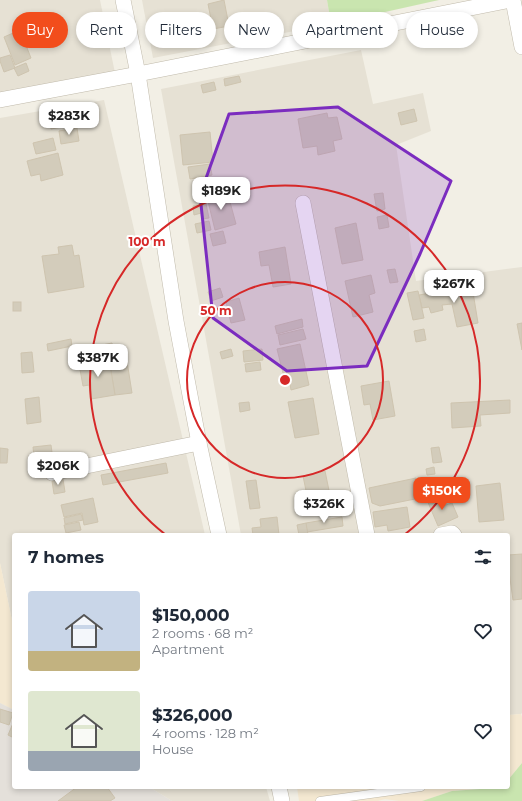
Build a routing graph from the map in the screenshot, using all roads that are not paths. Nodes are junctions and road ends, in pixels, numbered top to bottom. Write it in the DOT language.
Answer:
graph roads {
  1 [pos="123,0"];
  2 [pos="512,0"];
  3 [pos="522,47"];
  4 [pos="138,74"];
  5 [pos="0,100"];
  6 [pos="304,203"];
  7 [pos="199,443"];
  8 [pos="52,473"];
  9 [pos="219,533"];
  10 [pos="367,533"];
  11 [pos="279,789"];
  12 [pos="407,789"];
  13 [pos="282,801"];
  14 [pos="320,801"];
  1 -- 4 [label="street"];
  2 -- 3 [label="street"];
  2 -- 4 [label="street"];
  4 -- 5 [label="street"];
  4 -- 7 [label="street"];
  6 -- 10 [label="street"];
  7 -- 8 [label="street"];
  7 -- 9 [label="street"];
  11 -- 13 [label="street"];
  12 -- 14 [label="lane"];
}
